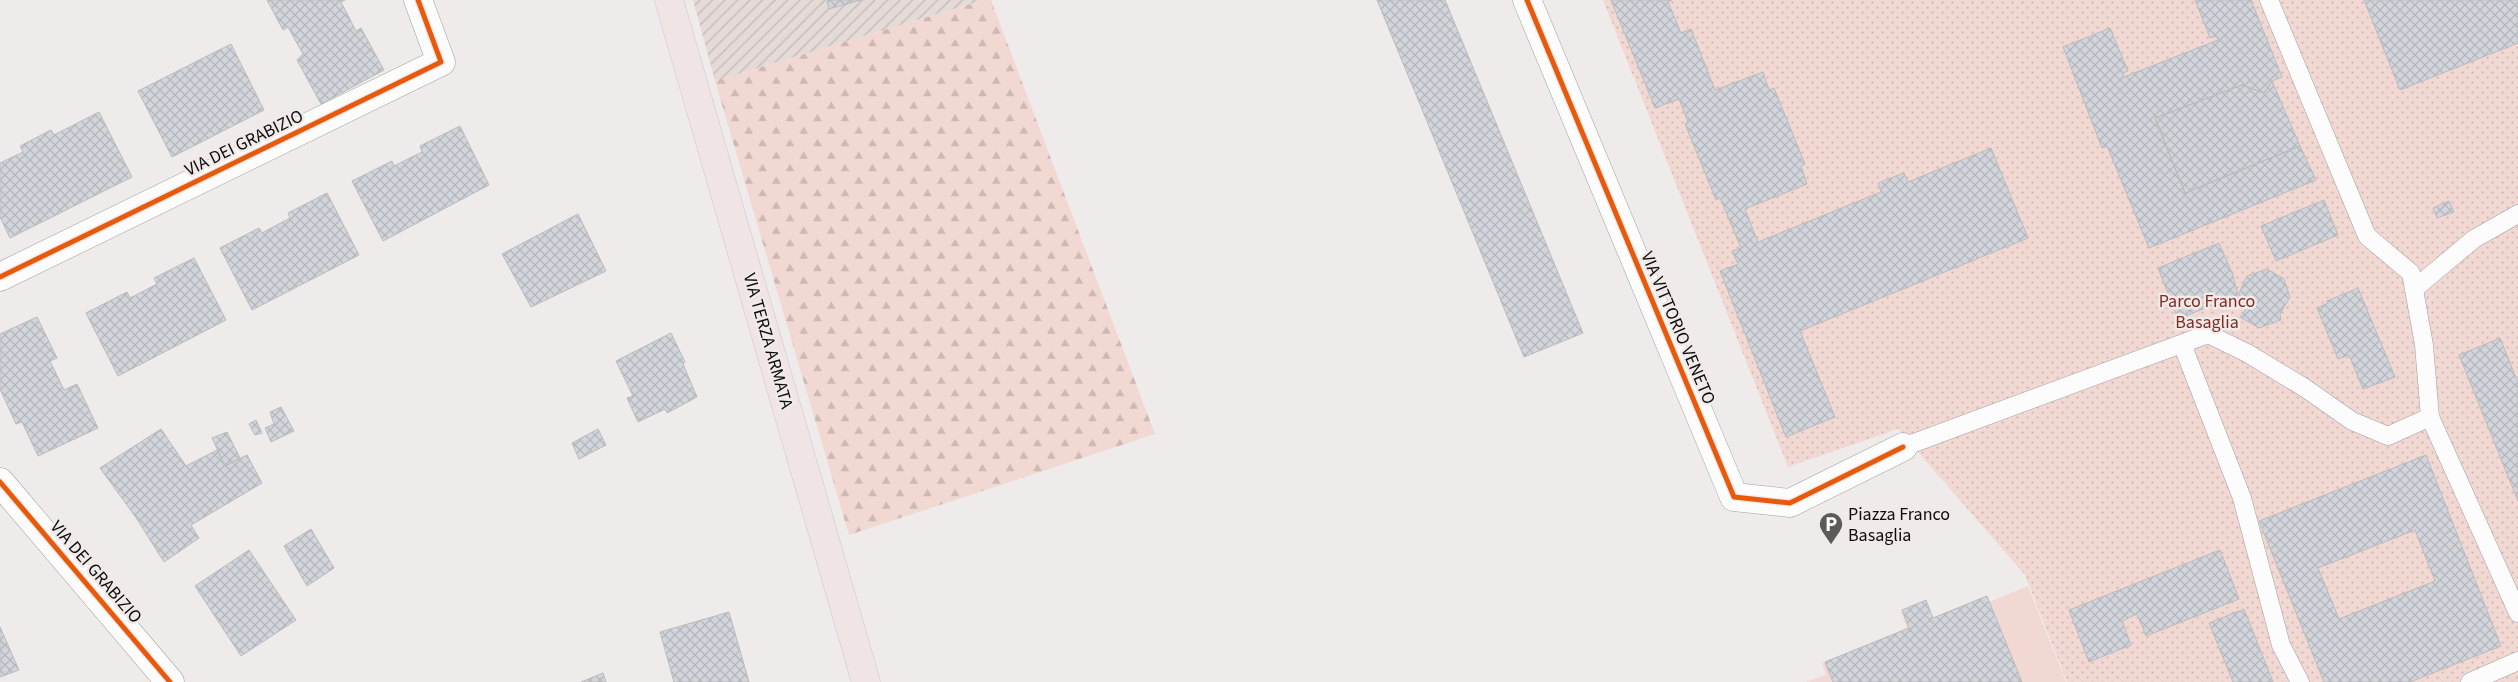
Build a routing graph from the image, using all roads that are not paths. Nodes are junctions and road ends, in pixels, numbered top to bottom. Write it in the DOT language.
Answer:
graph roads {
  1 [pos="418,0"];
  2 [pos="669,0"];
  3 [pos="1526,0"];
  4 [pos="2269,0"];
  5 [pos="2518,214"];
  6 [pos="0,277"];
  7 [pos="2414,289"];
  8 [pos="2182,344"];
  9 [pos="2430,418"];
  10 [pos="1903,447"];
  11 [pos="0,482"];
  12 [pos="2518,613"];
  13 [pos="2518,661"];
  14 [pos="170,682"];
  15 [pos="866,682"];
  16 [pos="2300,682"];
  17 [pos="2470,682"];
  1 -- 6 [label="street, VIA DEI GRABIZIO"];
  2 -- 15 [label="main road, VIA TERZA ARMATA"];
  3 -- 10 [label="street, VIA VITTORIO VENETO"];
  4 -- 7 [label="lane"];
  5 -- 7 [label="lane"];
  7 -- 9 [label="lane"];
  8 -- 9 [label="lane"];
  8 -- 10 [label="lane"];
  8 -- 16 [label="lane"];
  9 -- 12 [label="lane"];
  11 -- 14 [label="street, VIA DEI GRABIZIO"];
  13 -- 17 [label="lane"];
}
